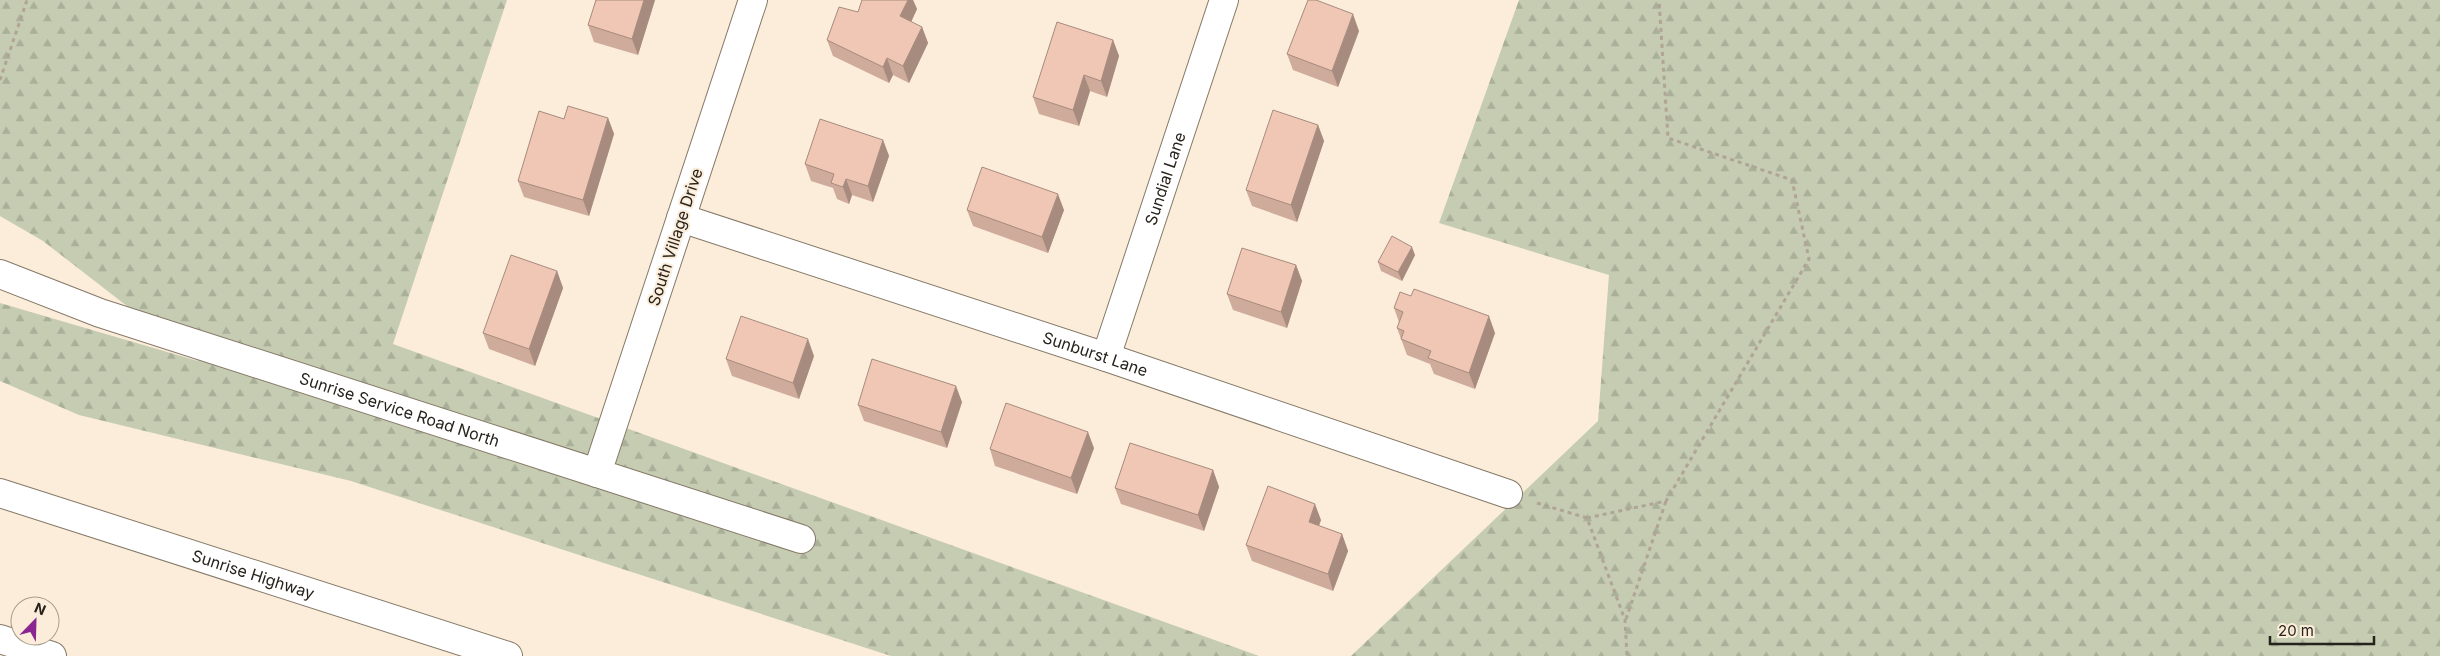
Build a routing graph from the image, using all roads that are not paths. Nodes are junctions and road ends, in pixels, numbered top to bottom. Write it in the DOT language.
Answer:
graph roads {
  1 [pos="753,0"];
  2 [pos="1224,0"];
  3 [pos="681,218"];
  4 [pos="0,274"];
  5 [pos="1106,357"];
  6 [pos="597,474"];
  7 [pos="0,483"];
  8 [pos="0,493"];
  9 [pos="1508,494"];
  10 [pos="801,539"];
  11 [pos="148,541"];
  12 [pos="0,639"];
  13 [pos="52,656"];
  14 [pos="508,656"];
  1 -- 3 [label="main road, South Village Drive"];
  2 -- 5 [label="main road, Sundial Lane"];
  3 -- 5 [label="main road, Sunburst Lane"];
  3 -- 6 [label="main road, South Village Drive"];
  4 -- 6 [label="main road, Sunrise Service Road North"];
  5 -- 9 [label="main road, Sunburst Lane"];
  6 -- 10 [label="main road, Sunrise Service Road North"];
  7 -- 11 [label="main road"];
  8 -- 11 [label="main road, Sunrise Highway"];
  11 -- 14 [label="main road, Sunrise Highway"];
  12 -- 13 [label="main road"];
}
